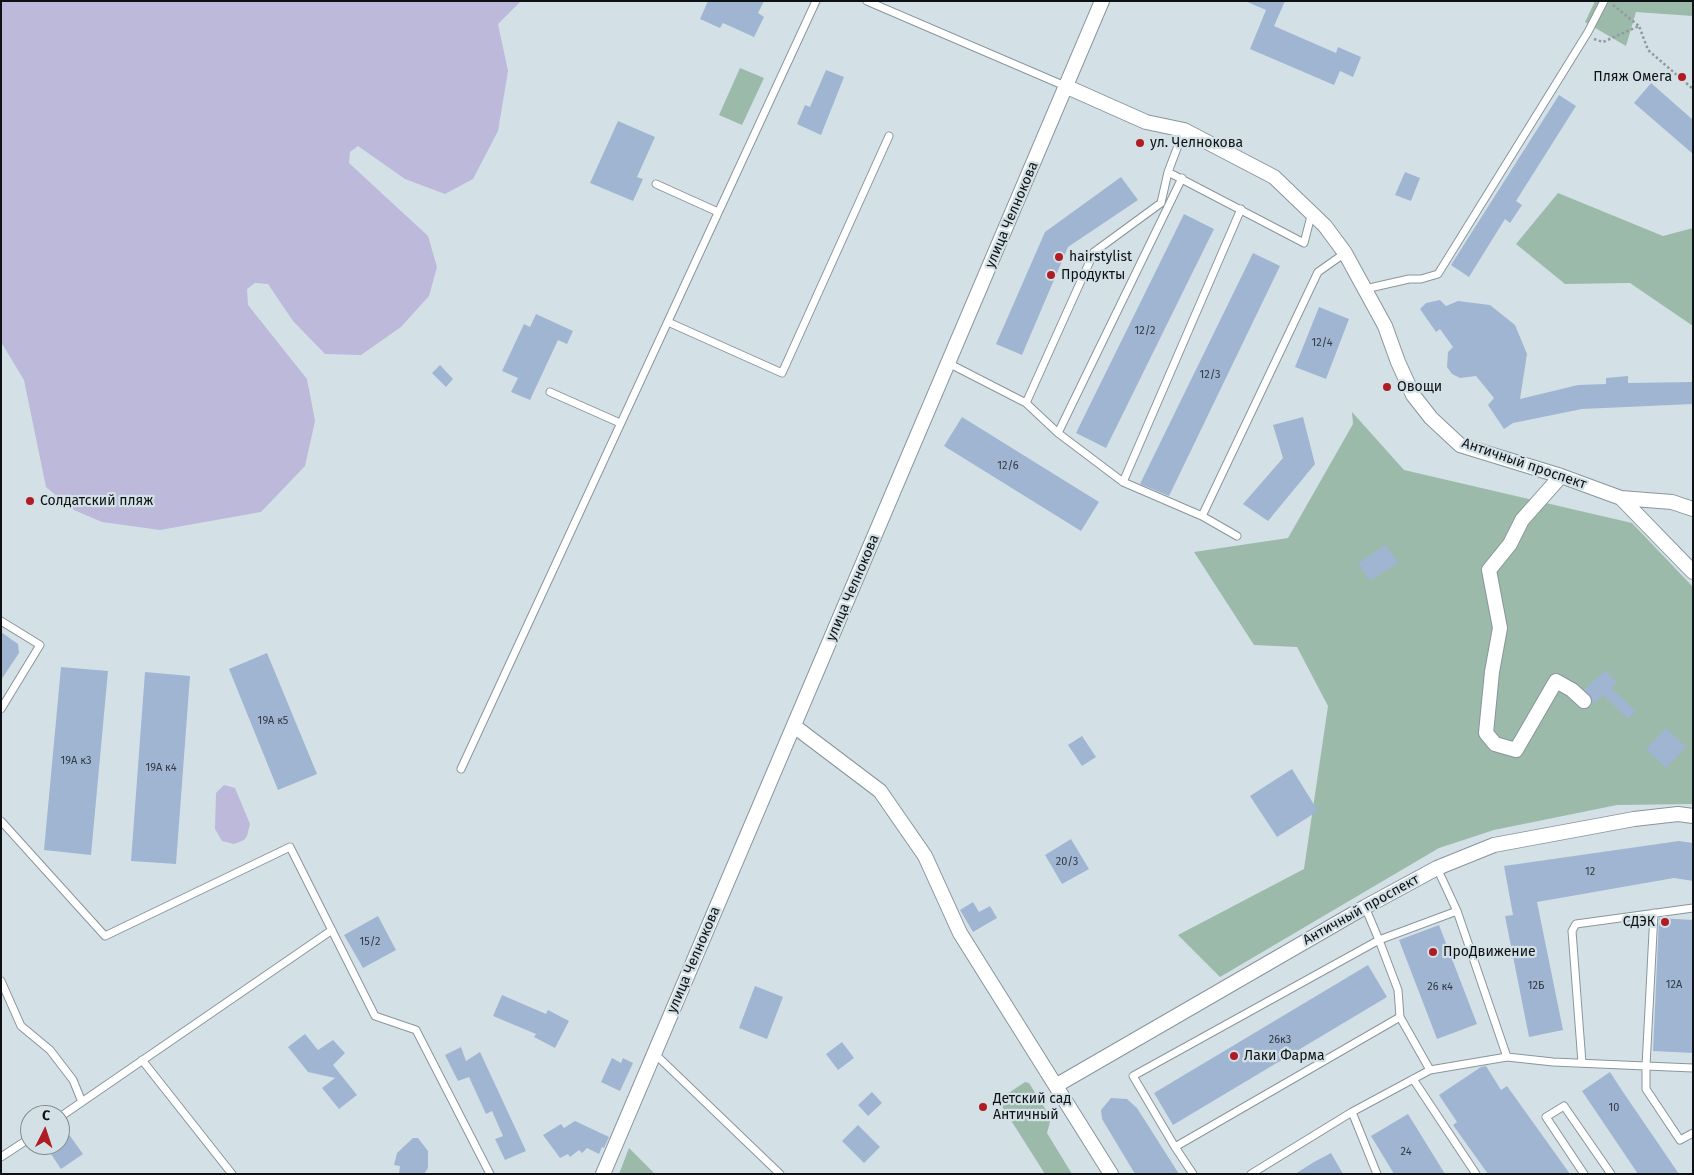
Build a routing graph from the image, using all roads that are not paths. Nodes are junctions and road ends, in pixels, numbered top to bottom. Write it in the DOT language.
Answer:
graph roads {
  1 [pos="816,1"];
  2 [pos="867,1"];
  3 [pos="1102,1"];
  4 [pos="1604,1"];
  5 [pos="1065,86"];
  6 [pos="1184,130"];
  7 [pos="889,136"];
  8 [pos="1168,172"];
  9 [pos="1182,178"];
  10 [pos="656,184"];
  11 [pos="1241,209"];
  12 [pos="718,212"];
  13 [pos="1312,212"];
  14 [pos="1345,253"];
  15 [pos="1364,289"];
  16 [pos="668,322"];
  17 [pos="950,364"];
  18 [pos="550,392"];
  19 [pos="1026,404"];
  20 [pos="620,423"];
  21 [pos="1058,433"];
  22 [pos="1561,476"];
  23 [pos="1123,482"];
  24 [pos="1621,498"];
  25 [pos="1693,508"];
  26 [pos="1202,516"];
  27 [pos="1236,536"];
  28 [pos="1693,572"];
  29 [pos="1,621"];
  30 [pos="1584,701"];
  31 [pos="1,709"];
  32 [pos="794,726"];
  33 [pos="461,768"];
  34 [pos="1693,816"];
  35 [pos="1,822"];
  36 [pos="1437,868"];
  37 [pos="1365,907"];
  38 [pos="1693,908"];
  39 [pos="1457,911"];
  40 [pos="1654,913"];
  41 [pos="332,930"];
  42 [pos="1379,940"];
  43 [pos="1,981"];
  44 [pos="1400,1017"];
  45 [pos="654,1053"];
  46 [pos="1507,1058"];
  47 [pos="142,1060"];
  48 [pos="1582,1064"];
  49 [pos="1646,1066"];
  50 [pos="1693,1068"];
  51 [pos="1430,1070"];
  52 [pos="1413,1079"];
  53 [pos="1057,1085"];
  54 [pos="82,1102"];
  55 [pos="70,1110"];
  56 [pos="1352,1112"];
  57 [pos="1693,1133"];
  58 [pos="20,1145"];
  59 [pos="1175,1147"];
  60 [pos="1,1157"];
  61 [pos="232,1174"];
  62 [pos="490,1174"];
  63 [pos="603,1174"];
  64 [pos="780,1174"];
  65 [pos="1111,1174"];
  66 [pos="1193,1174"];
  67 [pos="1251,1174"];
  68 [pos="1378,1174"];
  69 [pos="1476,1174"];
  70 [pos="1584,1174"];
  71 [pos="1611,1174"];
  1 -- 12 [label="lane"];
  2 -- 5 [label="lane"];
  3 -- 5 [label="street, улица Челнокова"];
  4 -- 15 [label="lane"];
  5 -- 6 [label="street, Античный проспект"];
  5 -- 17 [label="street, улица Челнокова"];
  6 -- 8 [label="lane"];
  6 -- 13 [label="street, Античный проспект"];
  7 -- 16 [label="lane"];
  8 -- 9 [label="lane"];
  8 -- 19 [label="lane"];
  9 -- 11 [label="lane"];
  9 -- 21 [label="lane"];
  10 -- 12 [label="lane"];
  11 -- 13 [label="lane"];
  11 -- 23 [label="lane"];
  12 -- 16 [label="lane"];
  13 -- 14 [label="street, Античный проспект"];
  14 -- 15 [label="street, Античный проспект"];
  14 -- 26 [label="lane"];
  15 -- 22 [label="street, Античный проспект"];
  16 -- 20 [label="lane"];
  17 -- 19 [label="lane"];
  17 -- 32 [label="street, улица Челнокова"];
  18 -- 20 [label="lane"];
  19 -- 21 [label="lane"];
  20 -- 33 [label="lane"];
  21 -- 23 [label="lane"];
  22 -- 24 [label="street, Античный проспект"];
  22 -- 30 [label="street"];
  23 -- 26 [label="lane"];
  24 -- 25 [label="street"];
  24 -- 28 [label="street, Античный проспект"];
  26 -- 27 [label="lane"];
  29 -- 31 [label="lane"];
  32 -- 45 [label="street, улица Челнокова"];
  32 -- 53 [label="street"];
  34 -- 36 [label="street, Античный проспект"];
  35 -- 41 [label="lane"];
  36 -- 37 [label="street, Античный проспект"];
  36 -- 39 [label="lane"];
  37 -- 42 [label="lane"];
  37 -- 53 [label="street, Античный проспект"];
  38 -- 40 [label="lane"];
  39 -- 42 [label="lane"];
  39 -- 46 [label="lane"];
  40 -- 48 [label="lane"];
  40 -- 49 [label="lane"];
  41 -- 47 [label="lane"];
  41 -- 62 [label="lane"];
  42 -- 44 [label="lane"];
  42 -- 59 [label="lane"];
  43 -- 54 [label="lane"];
  44 -- 51 [label="lane"];
  44 -- 59 [label="lane"];
  45 -- 63 [label="street, улица Челнокова"];
  45 -- 64 [label="lane"];
  46 -- 48 [label="lane"];
  46 -- 51 [label="lane"];
  47 -- 54 [label="lane"];
  47 -- 61 [label="lane"];
  48 -- 49 [label="lane"];
  49 -- 50 [label="lane"];
  49 -- 57 [label="lane"];
  51 -- 52 [label="lane"];
  52 -- 56 [label="lane"];
  52 -- 69 [label="lane"];
  53 -- 65 [label="street"];
  54 -- 55 [label="lane"];
  56 -- 67 [label="lane"];
  56 -- 68 [label="lane"];
  58 -- 60 [label="lane"];
  59 -- 66 [label="lane"];
  70 -- 71 [label="lane"];
}
